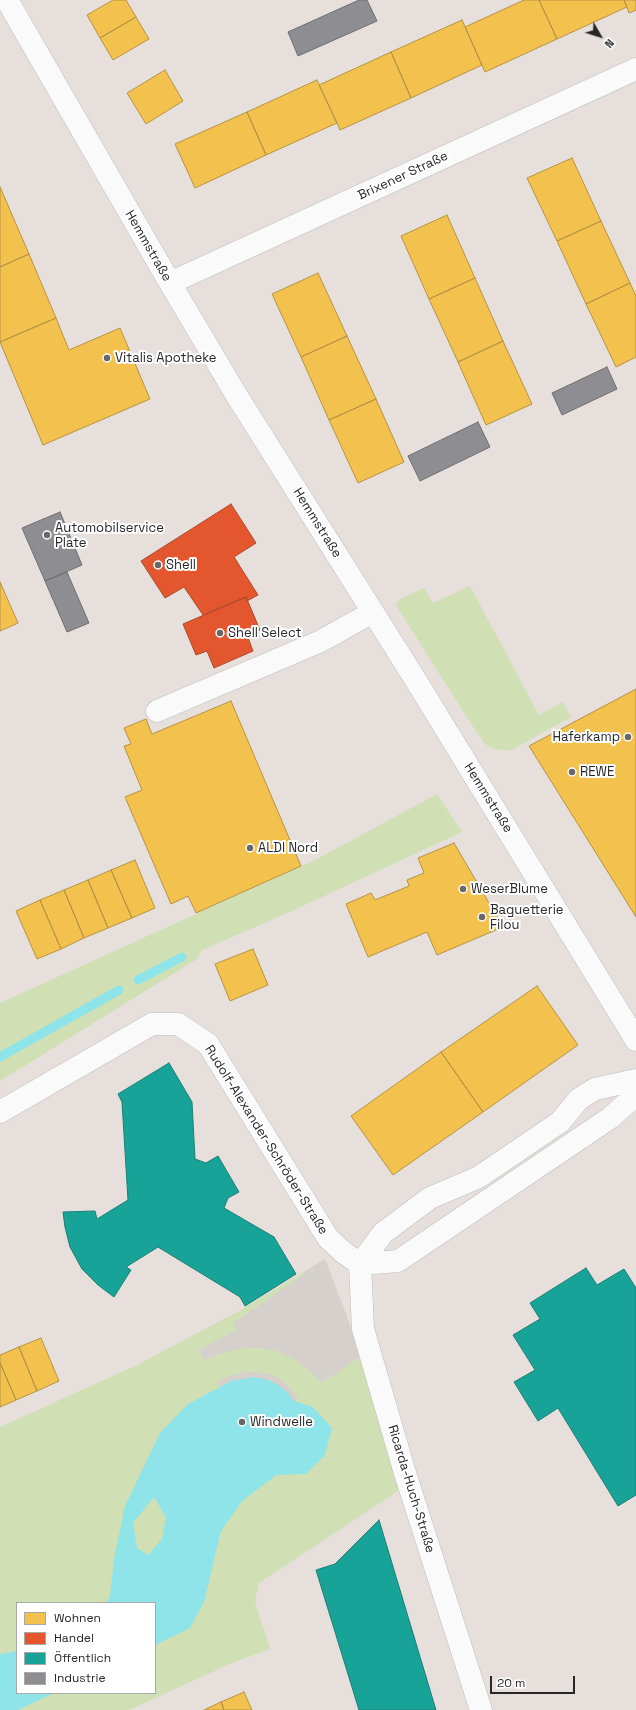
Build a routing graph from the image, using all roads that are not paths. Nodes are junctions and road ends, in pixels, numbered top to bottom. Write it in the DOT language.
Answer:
graph roads {
  1 [pos="7,0"];
  2 [pos="636,69"];
  3 [pos="170,283"];
  4 [pos="373,612"];
  5 [pos="157,711"];
  6 [pos="636,1040"];
  7 [pos="636,1080"];
  8 [pos="636,1095"];
  9 [pos="0,1112"];
  10 [pos="360,1264"];
  11 [pos="481,1710"];
  1 -- 3 [label="street, Hemmstraße"];
  2 -- 3 [label="street, Brixener Straße"];
  3 -- 4 [label="street, Hemmstraße"];
  4 -- 5 [label="street"];
  4 -- 6 [label="street, Hemmstraße"];
  7 -- 10 [label="street"];
  8 -- 10 [label="street"];
  9 -- 10 [label="street, Rudolf-Alexander-Schröder-Straße"];
  10 -- 11 [label="street, Ricarda-Huch-Straße"];
}
